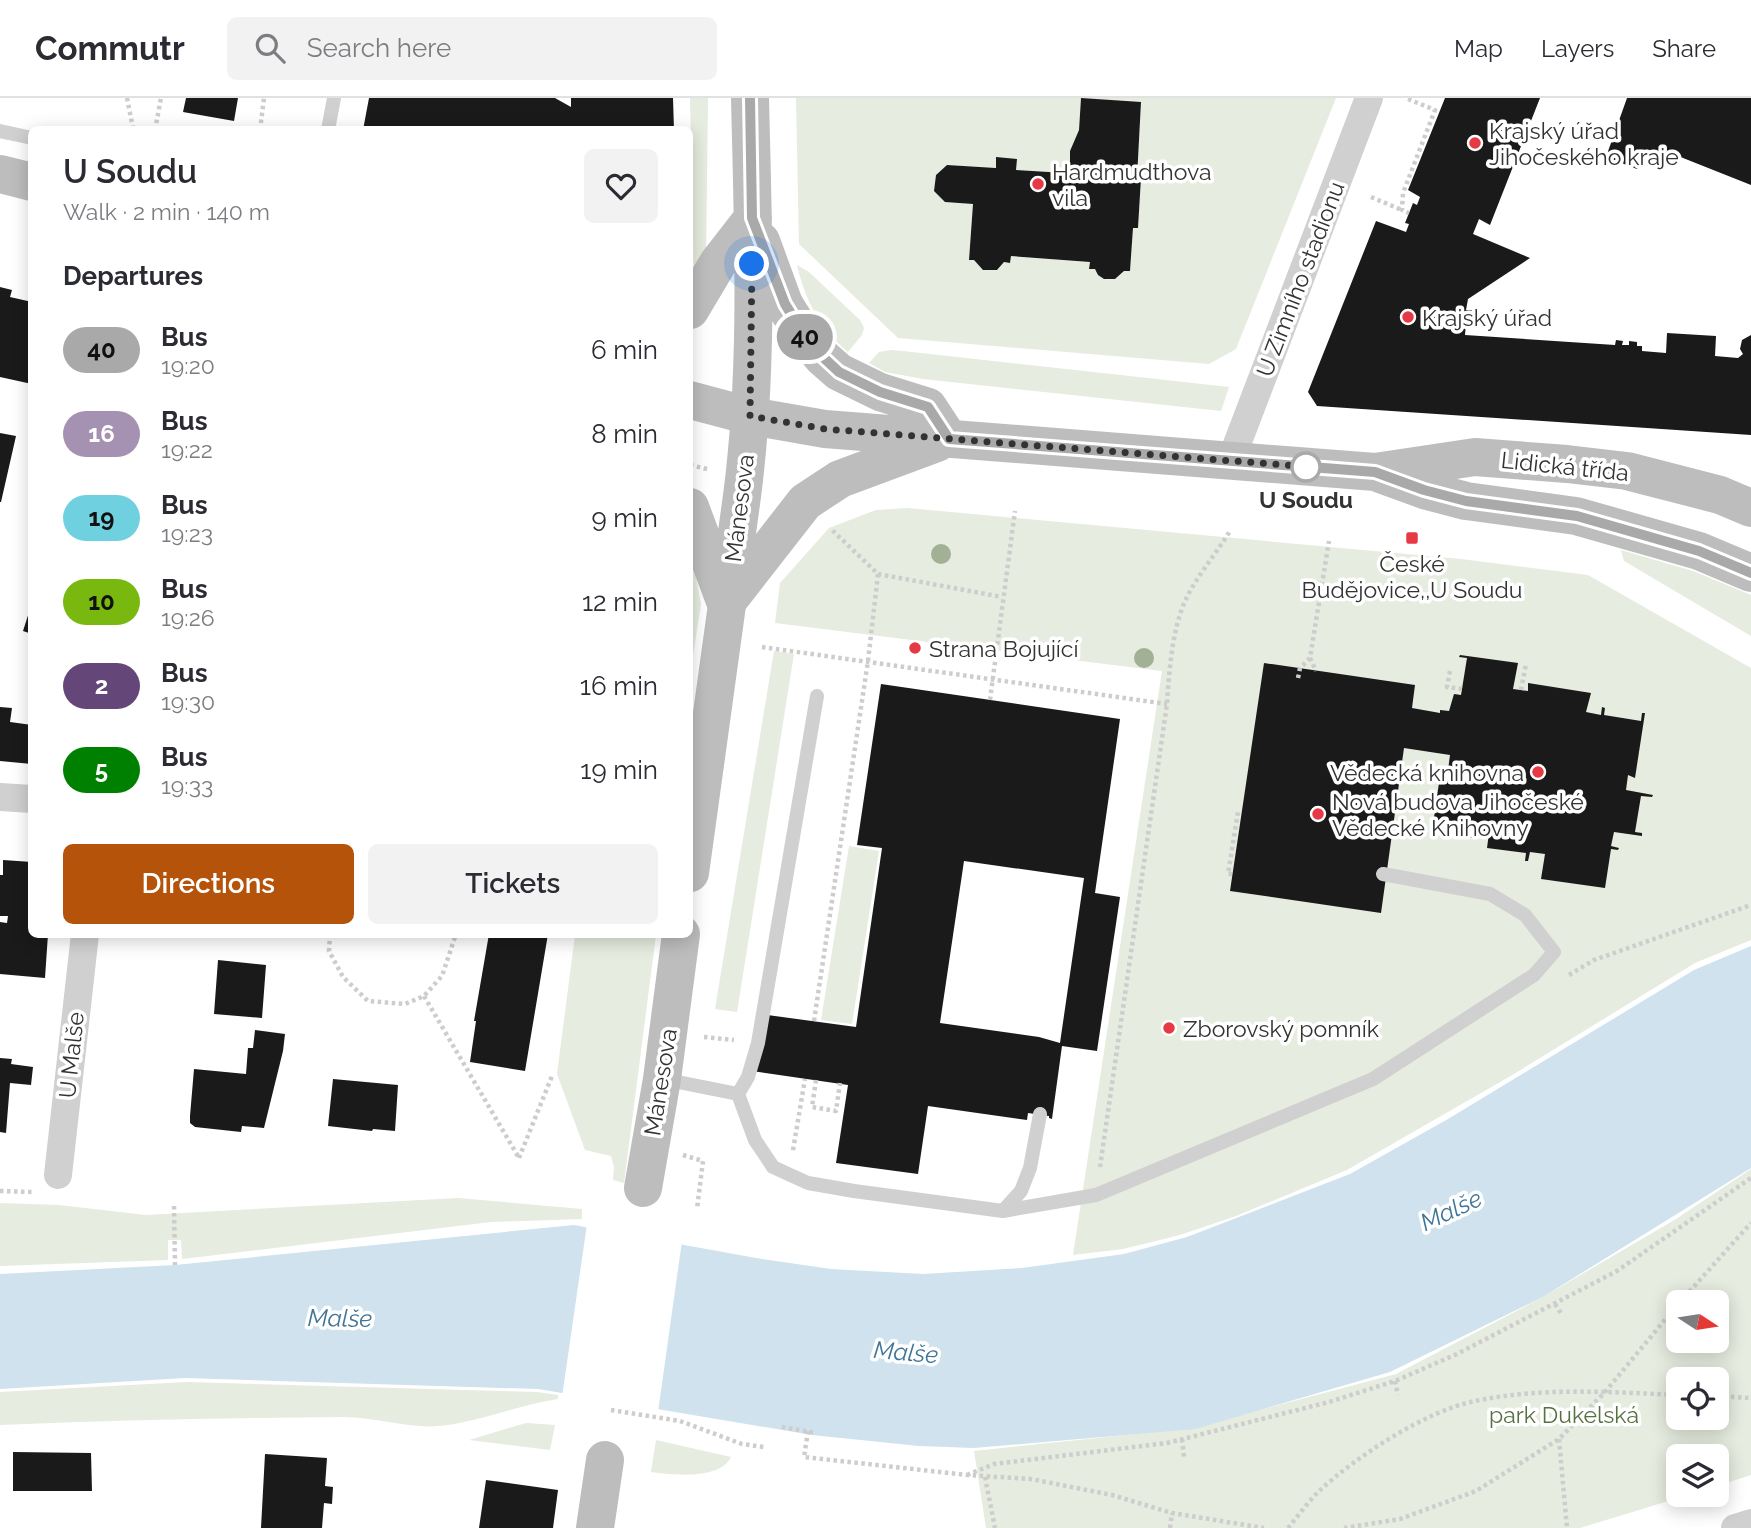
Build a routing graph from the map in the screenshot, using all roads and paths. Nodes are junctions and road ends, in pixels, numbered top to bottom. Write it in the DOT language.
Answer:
graph roads {
  1 [pos="127,98"];
  2 [pos="161,98"];
  3 [pos="264,98"];
  4 [pos="334,98"];
  5 [pos="750,98"];
  6 [pos="1369,98"];
  7 [pos="1408,99"];
  8 [pos="133,126"];
  9 [pos="156,126"];
  10 [pos="260,126"];
  11 [pos="329,126"];
  12 [pos="0,131"];
  13 [pos="28,137"];
  14 [pos="0,174"];
  15 [pos="28,181"];
  16 [pos="1371,197"];
  17 [pos="1402,210"];
  18 [pos="1409,213"];
  19 [pos="752,218"];
  20 [pos="693,305"];
  21 [pos="693,401"];
  22 [pos="750,416"];
  23 [pos="949,439"];
  24 [pos="1231,460"];
  25 [pos="693,466"];
  26 [pos="708,469"];
  27 [pos="1375,472"];
  28 [pos="1751,508"];
  29 [pos="1014,511"];
  30 [pos="693,515"];
  31 [pos="830,529"];
  32 [pos="1230,531"];
  33 [pos="1329,541"];
  34 [pos="1751,573"];
  35 [pos="878,574"];
  36 [pos="1002,597"];
  37 [pos="726,603"];
  38 [pos="762,647"];
  39 [pos="1310,658"];
  40 [pos="868,661"];
  41 [pos="1526,664"];
  42 [pos="1316,671"];
  43 [pos="1450,671"];
  44 [pos="993,678"];
  45 [pos="1298,678"];
  46 [pos="1462,689"];
  47 [pos="1521,690"];
  48 [pos="817,696"];
  49 [pos="990,701"];
  50 [pos="1167,704"];
  51 [pos="0,797"];
  52 [pos="28,799"];
  53 [pos="1238,812"];
  54 [pos="693,850"];
  55 [pos="1232,874"];
  56 [pos="1383,874"];
  57 [pos="85,938"];
  58 [pos="330,938"];
  59 [pos="455,938"];
  60 [pos="680,938"];
  61 [pos="424,996"];
  62 [pos="814,1021"];
  63 [pos="703,1037"];
  64 [pos="741,1041"];
  65 [pos="552,1076"];
  66 [pos="662,1079"];
  67 [pos="805,1079"];
  68 [pos="816,1080"];
  69 [pos="840,1083"];
  70 [pos="738,1094"];
  71 [pos="1040,1114"];
  72 [pos="683,1155"];
  73 [pos="786,1173"];
  74 [pos="58,1175"];
  75 [pos="1099,1178"];
  76 [pos="1751,1178"];
  77 [pos="643,1188"];
  78 [pos="174,1206"];
  79 [pos="697,1209"];
  80 [pos="1003,1211"];
  81 [pos="1751,1223"];
  82 [pos="175,1265"];
  83 [pos="1691,1290"];
  84 [pos="1555,1304"];
  85 [pos="1562,1315"];
  86 [pos="1666,1319"];
  87 [pos="1395,1381"];
  88 [pos="1605,1392"];
  89 [pos="1398,1395"];
  90 [pos="1666,1395"];
  91 [pos="1729,1397"];
  92 [pos="1751,1398"];
  93 [pos="611,1410"];
  94 [pos="782,1427"];
  95 [pos="808,1431"];
  96 [pos="816,1433"];
  97 [pos="1182,1439"];
  98 [pos="1559,1439"];
  99 [pos="764,1447"];
  100 [pos="1184,1457"];
  101 [pos="605,1460"];
  102 [pos="967,1475"];
  103 [pos="985,1477"];
  104 [pos="1172,1513"];
  105 [pos="1751,1523"];
  106 [pos="594,1528"];
  107 [pos="995,1528"];
  108 [pos="1170,1528"];
  109 [pos="1264,1528"];
  110 [pos="1288,1528"];
  111 [pos="1344,1528"];
  112 [pos="1567,1528"];
  113 [pos="1734,1528"];
  1 -- 8 [label="path"];
  2 -- 9 [label="path"];
  3 -- 10 [label="path"];
  4 -- 11 [label="lane"];
  5 -- 19 [label="main road, Mánesova"];
  6 -- 24 [label="street, U Zimního stadionu"];
  7 -- 17 [label="path"];
  12 -- 13 [label="lane"];
  14 -- 15 [label="main road"];
  16 -- 17 [label="path"];
  17 -- 18 [label="path"];
  19 -- 20 [label="main road"];
  19 -- 22 [label="main road, Mánesova"];
  19 -- 23 [label="main road"];
  21 -- 22 [label="main road, Lidická třída"];
  22 -- 23 [label="main road, Lidická třída"];
  22 -- 37 [label="main road, Mánesova"];
  23 -- 24 [label="main road, Lidická třída"];
  23 -- 37 [label="main road"];
  24 -- 27 [label="main road, Lidická třída"];
  25 -- 26 [label="path"];
  27 -- 28 [label="main road, Lidická třída"];
  27 -- 34 [label="main road, Lidická třída"];
  29 -- 36 [label="path"];
  30 -- 37 [label="main road"];
  31 -- 35 [label="path"];
  32 -- 50 [label="path"];
  33 -- 39 [label="path"];
  35 -- 36 [label="path"];
  35 -- 40 [label="path"];
  36 -- 44 [label="path"];
  37 -- 54 [label="main road, Mánesova"];
  38 -- 40 [label="path"];
  39 -- 42 [label="path"];
  39 -- 45 [label="path"];
  40 -- 44 [label="path"];
  40 -- 62 [label="path"];
  41 -- 47 [label="path"];
  43 -- 46 [label="path"];
  44 -- 49 [label="path"];
  44 -- 50 [label="path"];
  48 -- 70 [label="lane"];
  50 -- 75 [label="path"];
  51 -- 52 [label="street"];
  53 -- 55 [label="path"];
  56 -- 80 [label="lane"];
  57 -- 74 [label="street, U Malše"];
  58 -- 61 [label="path"];
  59 -- 61 [label="path"];
  60 -- 66 [label="main road, Mánesova"];
  61 -- 65 [label="path"];
  63 -- 64 [label="path"];
  66 -- 70 [label="lane"];
  66 -- 77 [label="main road, Mánesova"];
  67 -- 73 [label="path"];
  68 -- 69 [label="path"];
  70 -- 73 [label="lane"];
  71 -- 80 [label="lane"];
  72 -- 79 [label="path"];
  73 -- 80 [label="lane"];
  76 -- 84 [label="path"];
  78 -- 82 [label="path"];
  81 -- 83 [label="path"];
  84 -- 85 [label="path"];
  84 -- 87 [label="path"];
  86 -- 88 [label="path"];
  87 -- 89 [label="path"];
  87 -- 97 [label="path"];
  88 -- 90 [label="path"];
  88 -- 98 [label="path"];
  88 -- 110 [label="path"];
  91 -- 92 [label="path"];
  93 -- 99 [label="path"];
  94 -- 95 [label="path"];
  95 -- 96 [label="path"];
  95 -- 102 [label="path"];
  97 -- 100 [label="path"];
  97 -- 102 [label="path"];
  98 -- 111 [label="path"];
  98 -- 112 [label="path"];
  101 -- 106 [label="main road"];
  102 -- 103 [label="path"];
  103 -- 104 [label="path"];
  103 -- 107 [label="path"];
  104 -- 108 [label="path"];
  104 -- 109 [label="path"];
  105 -- 113 [label="street"];
}
